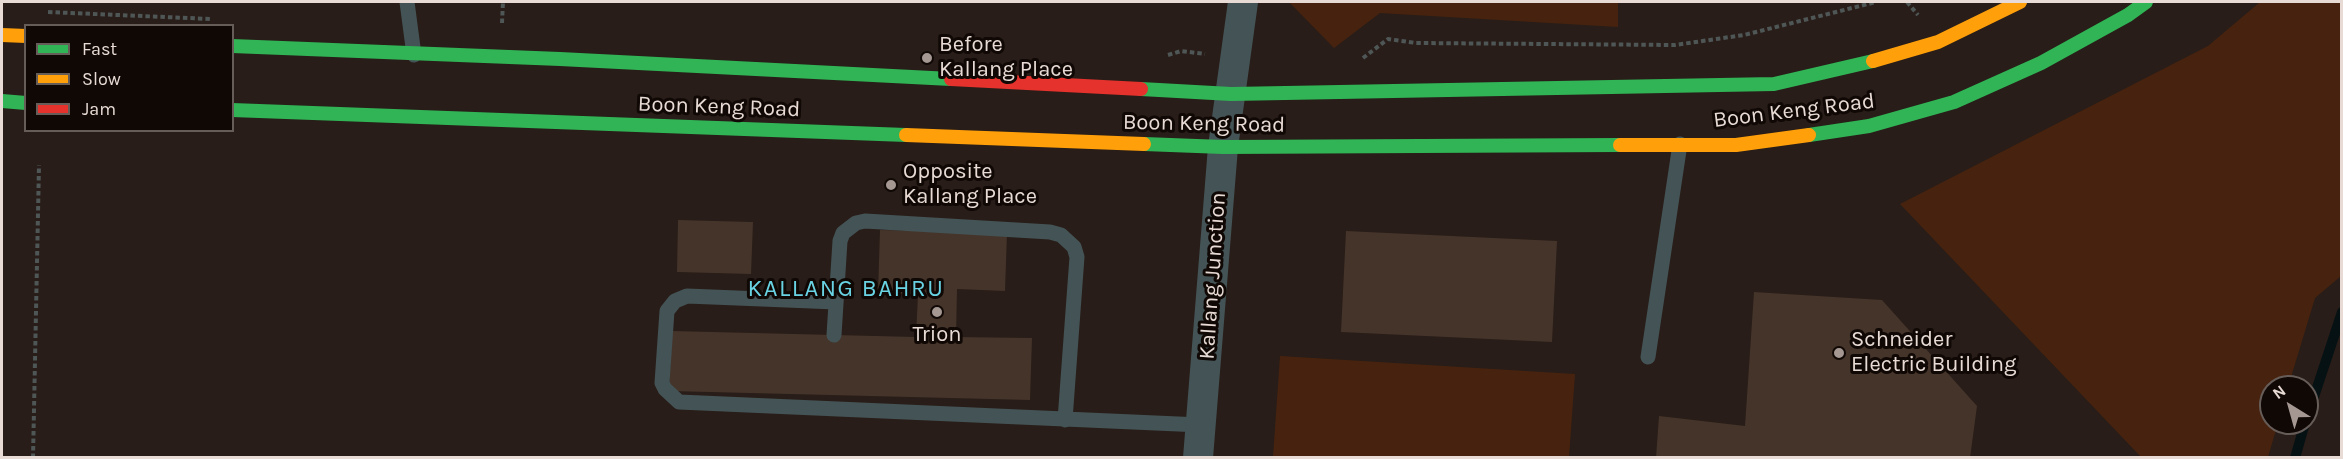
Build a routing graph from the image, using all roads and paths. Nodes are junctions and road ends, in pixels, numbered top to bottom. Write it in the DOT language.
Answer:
graph roads {
  1 [pos="407,2"];
  2 [pos="503,2"];
  3 [pos="1243,2"];
  4 [pos="1876,2"];
  5 [pos="2020,2"];
  6 [pos="2146,2"];
  7 [pos="502,33"];
  8 [pos="2,35"];
  9 [pos="24,36"];
  10 [pos="234,46"];
  11 [pos="414,55"];
  12 [pos="1355,64"];
  13 [pos="1231,94"];
  14 [pos="2,101"];
  15 [pos="24,103"];
  16 [pos="234,110"];
  17 [pos="1680,144"];
  18 [pos="1223,147"];
  19 [pos="39,165"];
  20 [pos="836,302"];
  21 [pos="834,335"];
  22 [pos="1648,357"];
  23 [pos="1065,420"];
  24 [pos="1201,425"];
  25 [pos="33,458"];
  26 [pos="1198,458"];
  1 -- 11 [label="lane"];
  2 -- 7 [label="path"];
  3 -- 13 [label="street, Kallang Junction"];
  4 -- 12 [label="path"];
  5 -- 13 [label="main road, Boon Keng Road"];
  6 -- 17 [label="main road, Boon Keng Road"];
  8 -- 9 [label="main road"];
  10 -- 11 [label="main road, Boon Keng Road"];
  11 -- 13 [label="main road, Boon Keng Road"];
  13 -- 18 [label="street, Kallang Junction"];
  14 -- 15 [label="main road"];
  16 -- 18 [label="main road, Boon Keng Road"];
  17 -- 18 [label="main road, Boon Keng Road"];
  17 -- 22 [label="lane"];
  18 -- 24 [label="street, Kallang Junction"];
  19 -- 25 [label="path"];
  20 -- 21 [label="lane"];
  20 -- 23 [label="lane"];
  20 -- 23 [label="lane"];
  23 -- 24 [label="lane"];
  24 -- 26 [label="street, Kallang Junction"];
}
